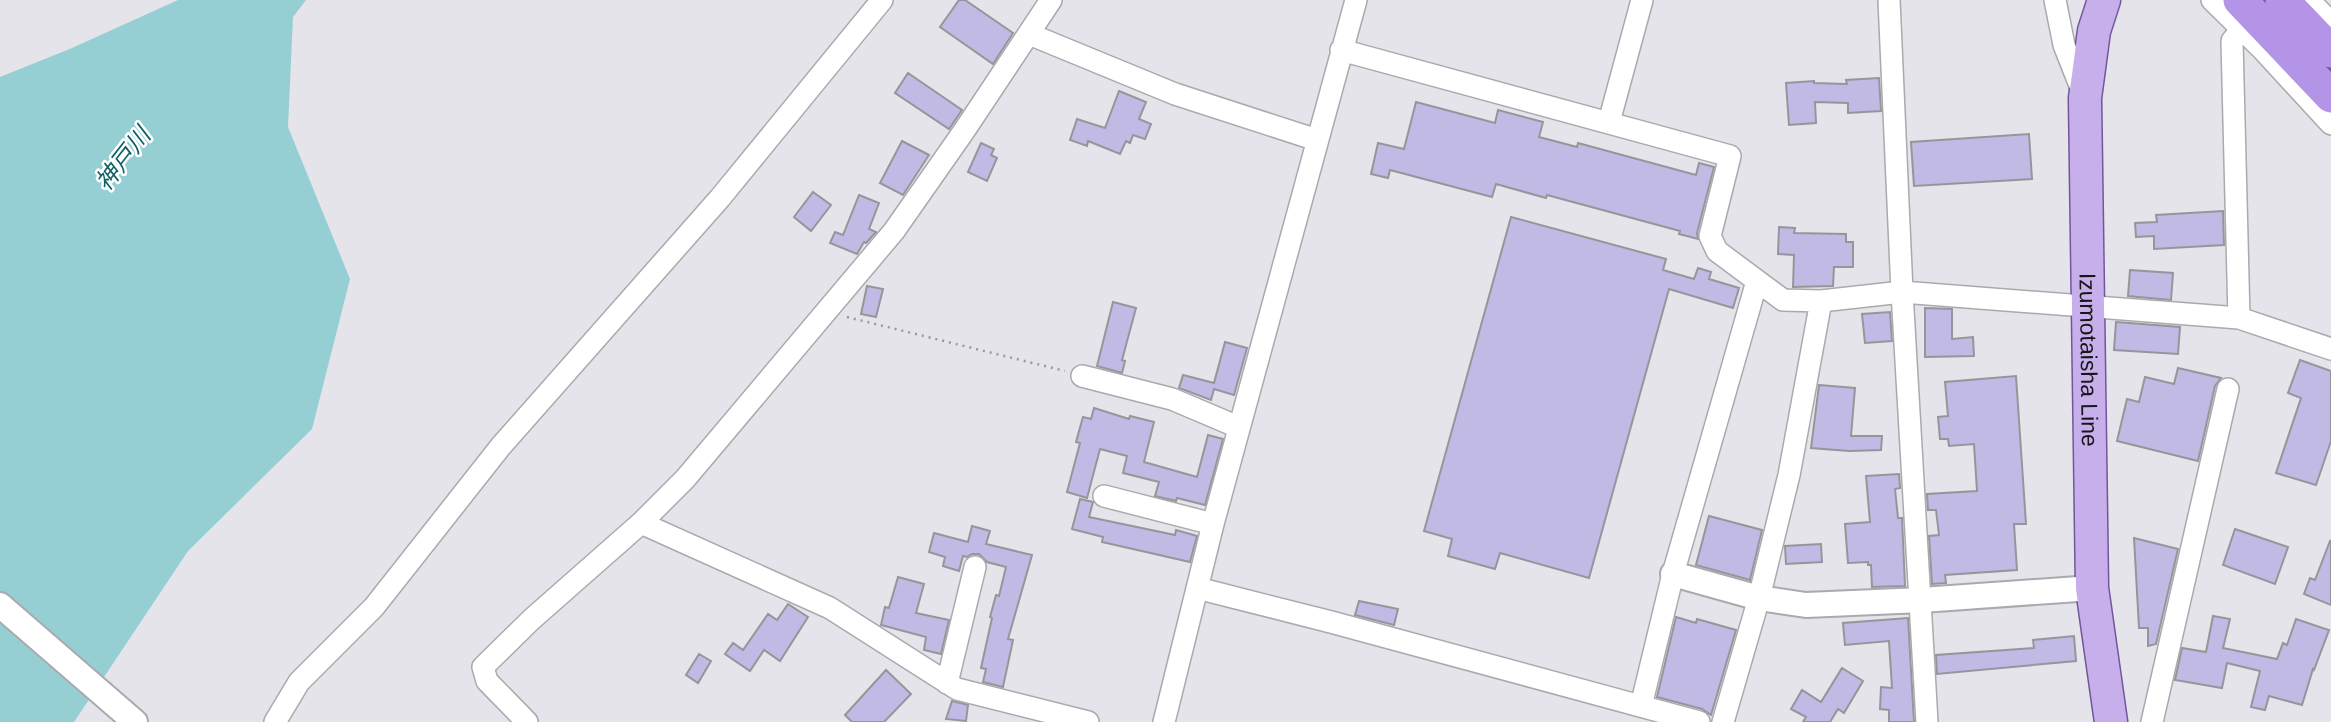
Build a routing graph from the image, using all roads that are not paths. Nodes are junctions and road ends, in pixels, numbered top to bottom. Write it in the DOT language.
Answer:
graph roads {
  1 [pos="882,0"];
  2 [pos="1051,0"];
  3 [pos="1356,0"];
  4 [pos="1643,0"];
  5 [pos="1889,0"];
  6 [pos="2055,0"];
  7 [pos="2104,0"];
  8 [pos="2212,0"];
  9 [pos="2282,0"];
  10 [pos="2309,0"];
  11 [pos="2241,14"];
  12 [pos="2331,23"];
  13 [pos="1029,34"];
  14 [pos="1341,50"];
  15 [pos="2331,51"];
  16 [pos="2331,96"];
  17 [pos="2085,98"];
  18 [pos="1609,122"];
  19 [pos="2331,124"];
  20 [pos="1317,140"];
  21 [pos="1757,281"];
  22 [pos="1902,292"];
  23 [pos="1821,301"];
  24 [pos="2088,304"];
  25 [pos="2239,318"];
  26 [pos="2331,349"];
  27 [pos="1082,376"];
  28 [pos="2228,389"];
  29 [pos="1238,427"];
  30 [pos="1104,496"];
  31 [pos="641,523"];
  32 [pos="1213,524"];
  33 [pos="975,567"];
  34 [pos="1673,575"];
  35 [pos="1197,588"];
  36 [pos="2092,588"];
  37 [pos="1759,598"];
  38 [pos="1922,600"];
  39 [pos="0,605"];
  40 [pos="947,682"];
  41 [pos="1641,706"];
  42 [pos="1009,712"];
  43 [pos="135,722"];
  44 [pos="275,722"];
  45 [pos="527,722"];
  46 [pos="1088,722"];
  47 [pos="1164,722"];
  48 [pos="1699,722"];
  49 [pos="1723,722"];
  50 [pos="1927,722"];
  51 [pos="2111,722"];
  52 [pos="2152,722"];
  1 -- 44 [label="street"];
  2 -- 13 [label="street"];
  3 -- 14 [label="street"];
  4 -- 18 [label="street"];
  5 -- 22 [label="street"];
  6 -- 17 [label="street"];
  7 -- 17 [label="main road, Izumotaisha Line"];
  8 -- 11 [label="street"];
  9 -- 15 [label="highway"];
  10 -- 12 [label="street"];
  11 -- 16 [label="highway"];
  11 -- 19 [label="street"];
  11 -- 25 [label="street"];
  13 -- 20 [label="street"];
  13 -- 31 [label="street"];
  14 -- 18 [label="street"];
  14 -- 20 [label="street"];
  17 -- 24 [label="main road, Izumotaisha Line"];
  18 -- 21 [label="street"];
  20 -- 29 [label="street"];
  21 -- 23 [label="street"];
  21 -- 34 [label="street"];
  22 -- 23 [label="street"];
  22 -- 24 [label="street"];
  22 -- 38 [label="street"];
  23 -- 37 [label="street"];
  24 -- 25 [label="street"];
  24 -- 36 [label="main road, Izumotaisha Line"];
  25 -- 26 [label="street"];
  27 -- 29 [label="street"];
  28 -- 52 [label="street"];
  29 -- 32 [label="street"];
  30 -- 32 [label="street"];
  31 -- 40 [label="street"];
  31 -- 45 [label="street"];
  32 -- 35 [label="street"];
  33 -- 40 [label="street"];
  34 -- 37 [label="street"];
  34 -- 41 [label="street"];
  35 -- 41 [label="street"];
  35 -- 47 [label="street"];
  36 -- 38 [label="street"];
  36 -- 51 [label="main road, Izumotaisha Line"];
  37 -- 38 [label="street"];
  37 -- 49 [label="street"];
  38 -- 50 [label="street"];
  39 -- 43 [label="street"];
  40 -- 42 [label="street"];
  41 -- 48 [label="street"];
  42 -- 46 [label="street"];
}
